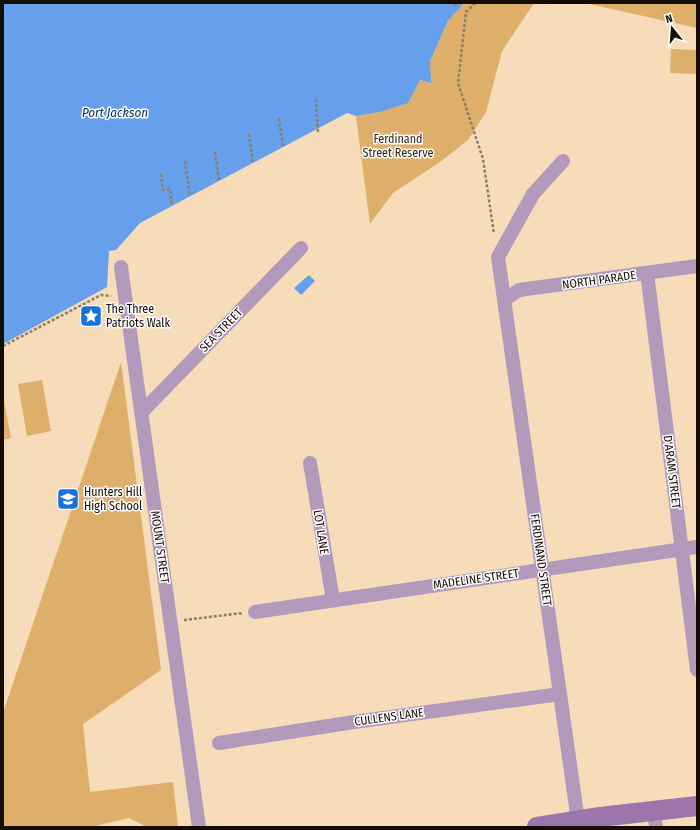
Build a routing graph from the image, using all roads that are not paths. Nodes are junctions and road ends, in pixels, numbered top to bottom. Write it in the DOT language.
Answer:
graph roads {
  1 [pos="563,161"];
  2 [pos="301,248"];
  3 [pos="697,266"];
  4 [pos="122,267"];
  5 [pos="646,273"];
  6 [pos="504,300"];
  7 [pos="142,412"];
  8 [pos="310,463"];
  9 [pos="697,547"];
  10 [pos="682,549"];
  11 [pos="542,570"];
  12 [pos="333,600"];
  13 [pos="255,612"];
  14 [pos="697,670"];
  15 [pos="560,694"];
  16 [pos="219,743"];
  17 [pos="697,806"];
  18 [pos="655,819"];
  19 [pos="578,821"];
  20 [pos="199,827"];
  21 [pos="537,827"];
  1 -- 6 [label="street, FERDINAND STREET"];
  2 -- 7 [label="street, SEA STREET"];
  3 -- 5 [label="street, NORTH PARADE"];
  4 -- 7 [label="street, MOUNT STREET"];
  5 -- 6 [label="street, NORTH PARADE"];
  5 -- 10 [label="street, D'ARAM STREET"];
  6 -- 11 [label="street, FERDINAND STREET"];
  7 -- 20 [label="street, MOUNT STREET"];
  8 -- 12 [label="street, LOT LANE"];
  9 -- 10 [label="street, MADELINE STREET"];
  10 -- 11 [label="street, MADELINE STREET"];
  10 -- 14 [label="street, D'ARAM STREET"];
  11 -- 12 [label="street, MADELINE STREET"];
  11 -- 15 [label="street, FERDINAND STREET"];
  12 -- 13 [label="street, MADELINE STREET"];
  15 -- 16 [label="street, CULLENS LANE"];
  15 -- 19 [label="street, FERDINAND STREET"];
  17 -- 18 [label="street"];
  18 -- 19 [label="street"];
  19 -- 21 [label="street"];
}
